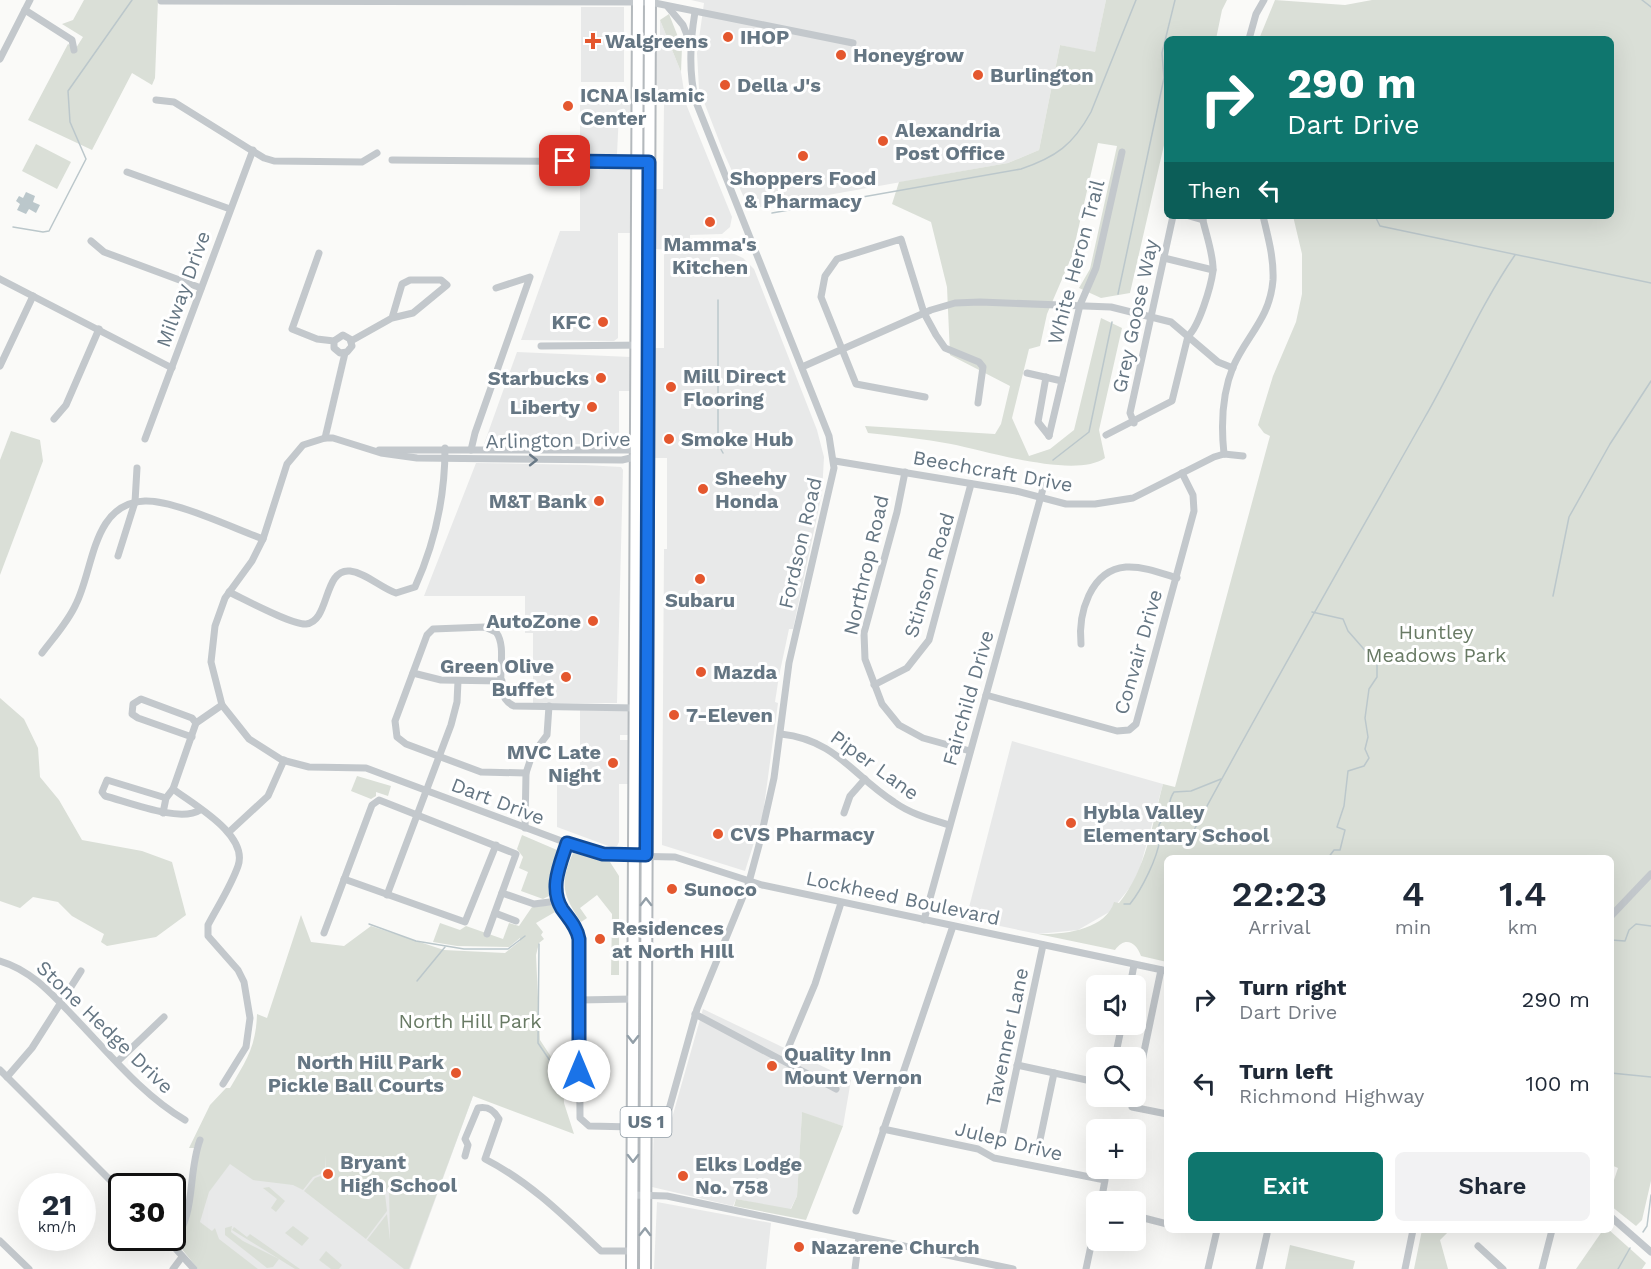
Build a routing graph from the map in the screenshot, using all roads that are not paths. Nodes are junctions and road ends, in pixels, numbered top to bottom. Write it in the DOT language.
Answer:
graph roads {
  1 [pos="30,0"];
  2 [pos="171,0"];
  3 [pos="275,0"];
  4 [pos="1264,0"];
  5 [pos="161,1"];
  6 [pos="446,1"];
  7 [pos="638,1"];
  8 [pos="650,1"];
  9 [pos="666,5"];
  10 [pos="25,10"];
  11 [pos="695,12"];
  12 [pos="1250,36"];
  13 [pos="853,43"];
  14 [pos="690,47"];
  15 [pos="74,50"];
  16 [pos="1,54"];
  17 [pos="156,100"];
  18 [pos="253,150"];
  19 [pos="1122,152"];
  20 [pos="377,153"];
  21 [pos="392,160"];
  22 [pos="637,162"];
  23 [pos="649,162"];
  24 [pos="127,172"];
  25 [pos="230,209"];
  26 [pos="1172,219"];
  27 [pos="1202,219"];
  28 [pos="1264,219"];
  29 [pos="91,241"];
  30 [pos="319,253"];
  31 [pos="1164,258"];
  32 [pos="1213,270"];
  33 [pos="0,279"];
  34 [pos="201,288"];
  35 [pos="496,288"];
  36 [pos="33,296"];
  37 [pos="1080,305"];
  38 [pos="924,313"];
  39 [pos="1151,317"];
  40 [pos="392,318"];
  41 [pos="99,329"];
  42 [pos="1188,336"];
  43 [pos="334,341"];
  44 [pos="351,341"];
  45 [pos="649,345"];
  46 [pos="541,346"];
  47 [pos="636,346"];
  48 [pos="842,349"];
  49 [pos="345,353"];
  50 [pos="0,366"];
  51 [pos="802,367"];
  52 [pos="172,368"];
  53 [pos="1233,368"];
  54 [pos="1027,373"];
  55 [pos="1046,377"];
  56 [pos="1062,381"];
  57 [pos="925,397"];
  58 [pos="978,403"];
  59 [pos="54,419"];
  60 [pos="1134,423"];
  61 [pos="1106,435"];
  62 [pos="324,438"];
  63 [pos="146,439"];
  64 [pos="445,448"];
  65 [pos="471,448"];
  66 [pos="370,450"];
  67 [pos="648,450"];
  68 [pos="635,454"];
  69 [pos="1224,454"];
  70 [pos="1243,456"];
  71 [pos="471,458"];
  72 [pos="445,459"];
  73 [pos="835,460"];
  74 [pos="137,468"];
  75 [pos="904,472"];
  76 [pos="1182,473"];
  77 [pos="971,484"];
  78 [pos="1044,485"];
  79 [pos="1040,498"];
  80 [pos="135,502"];
  81 [pos="262,539"];
  82 [pos="118,556"];
  83 [pos="1177,578"];
  84 [pos="229,592"];
  85 [pos="1081,644"];
  86 [pos="42,653"];
  87 [pos="413,673"];
  88 [pos="458,681"];
  89 [pos="502,681"];
  90 [pos="874,685"];
  91 [pos="986,695"];
  92 [pos="222,705"];
  93 [pos="549,706"];
  94 [pos="634,708"];
  95 [pos="648,708"];
  96 [pos="196,723"];
  97 [pos="781,735"];
  98 [pos="192,737"];
  99 [pos="970,751"];
  100 [pos="439,757"];
  101 [pos="284,760"];
  102 [pos="526,773"];
  103 [pos="866,779"];
  104 [pos="173,789"];
  105 [pos="426,791"];
  106 [pos="166,798"];
  107 [pos="200,810"];
  108 [pos="163,813"];
  109 [pos="844,813"];
  110 [pos="416,814"];
  111 [pos="950,825"];
  112 [pos="525,828"];
  113 [pos="229,832"];
  114 [pos="567,843"];
  115 [pos="496,845"];
  116 [pos="646,855"];
  117 [pos="633,856"];
  118 [pos="1651,874"];
  119 [pos="344,879"];
  120 [pos="749,882"];
  121 [pos="502,893"];
  122 [pos="387,895"];
  123 [pos="558,901"];
  124 [pos="841,903"];
  125 [pos="495,913"];
  126 [pos="1614,913"];
  127 [pos="924,920"];
  128 [pos="516,921"];
  129 [pos="953,926"];
  130 [pos="324,933"];
  131 [pos="487,934"];
  132 [pos="1044,945"];
  133 [pos="0,961"];
  134 [pos="1134,965"];
  135 [pos="81,971"];
  136 [pos="1164,971"];
  137 [pos="1132,975"];
  138 [pos="633,999"];
  139 [pos="579,1000"];
  140 [pos="60,1003"];
  141 [pos="695,1014"];
  142 [pos="164,1017"];
  143 [pos="789,1046"];
  144 [pos="1146,1048"];
  145 [pos="118,1061"];
  146 [pos="1017,1065"];
  147 [pos="0,1070"];
  148 [pos="1054,1073"];
  149 [pos="7,1077"];
  150 [pos="1086,1081"];
  151 [pos="223,1084"];
  152 [pos="836,1089"];
  153 [pos="1132,1107"];
  154 [pos="1164,1113"];
  155 [pos="646,1116"];
  156 [pos="185,1120"];
  157 [pos="633,1127"];
  158 [pos="883,1129"];
  159 [pos="1002,1137"];
  160 [pos="200,1140"];
  161 [pos="1037,1154"];
  162 [pos="465,1156"];
  163 [pos="108,1178"];
  164 [pos="1103,1191"];
  165 [pos="632,1195"];
  166 [pos="646,1195"];
  167 [pos="856,1211"];
  168 [pos="1146,1219"];
  169 [pos="186,1220"];
  170 [pos="1614,1220"];
  171 [pos="1164,1223"];
  172 [pos="1216,1233"];
  173 [pos="1412,1233"];
  174 [pos="1551,1233"];
  175 [pos="1267,1234"];
  176 [pos="859,1237"];
  177 [pos="0,1241"];
  178 [pos="1478,1245"];
  179 [pos="177,1251"];
  180 [pos="632,1251"];
  181 [pos="1090,1251"];
  182 [pos="1651,1252"];
  183 [pos="182,1257"];
  184 [pos="29,1269"];
  185 [pos="173,1269"];
  186 [pos="194,1269"];
  187 [pos="632,1269"];
  188 [pos="645,1269"];
  189 [pos="855,1269"];
  190 [pos="1013,1269"];
  191 [pos="1086,1269"];
  192 [pos="1208,1269"];
  193 [pos="1259,1269"];
  194 [pos="1405,1269"];
  195 [pos="1503,1269"];
  196 [pos="1542,1269"];
  1 -- 10 [label="street"];
  2 -- 3 [label="street"];
  2 -- 5 [label="street"];
  3 -- 6 [label="street"];
  4 -- 12 [label="street"];
  6 -- 7 [label="street"];
  7 -- 8 [label="street"];
  7 -- 22 [label="highway, US 1"];
  8 -- 9 [label="street"];
  8 -- 23 [label="highway, US 1"];
  9 -- 11 [label="street"];
  9 -- 14 [label="street"];
  10 -- 15 [label="street"];
  10 -- 16 [label="street"];
  11 -- 13 [label="street"];
  11 -- 14 [label="street, Fordson Road"];
  14 -- 51 [label="street, Fordson Road"];
  17 -- 18 [label="street"];
  18 -- 20 [label="street"];
  18 -- 25 [label="street, Milway Drive"];
  19 -- 37 [label="street, White Heron Trail"];
  21 -- 22 [label="street"];
  22 -- 23 [label="street"];
  22 -- 47 [label="highway, US 1"];
  23 -- 45 [label="highway, US 1"];
  24 -- 25 [label="street"];
  25 -- 34 [label="street, Milway Drive"];
  26 -- 31 [label="street, Grey Goose Way"];
  27 -- 32 [label="street"];
  28 -- 53 [label="street"];
  29 -- 34 [label="street"];
  30 -- 43 [label="street"];
  31 -- 32 [label="street"];
  31 -- 39 [label="street, Grey Goose Way"];
  32 -- 42 [label="street"];
  33 -- 36 [label="street"];
  34 -- 52 [label="street, Milway Drive"];
  35 -- 65 [label="street"];
  36 -- 41 [label="street"];
  36 -- 50 [label="street"];
  37 -- 38 [label="street"];
  37 -- 39 [label="street"];
  37 -- 56 [label="street, White Heron Trail"];
  38 -- 48 [label="street"];
  38 -- 48 [label="street"];
  38 -- 58 [label="street"];
  39 -- 42 [label="street"];
  39 -- 60 [label="street, Grey Goose Way"];
  40 -- 40 [label="street"];
  40 -- 44 [label="street"];
  41 -- 52 [label="street"];
  41 -- 59 [label="street"];
  42 -- 53 [label="street"];
  42 -- 60 [label="street"];
  43 -- 44 [label="street"];
  43 -- 49 [label="street"];
  44 -- 49 [label="street"];
  45 -- 47 [label="street"];
  45 -- 67 [label="highway, US 1"];
  46 -- 47 [label="street"];
  47 -- 68 [label="highway, US 1"];
  48 -- 51 [label="street"];
  48 -- 57 [label="street"];
  49 -- 62 [label="street"];
  51 -- 73 [label="street, Fordson Road"];
  52 -- 63 [label="street, Milway Drive"];
  53 -- 69 [label="street"];
  54 -- 55 [label="street"];
  55 -- 56 [label="street"];
  55 -- 56 [label="street, White Heron Trail"];
  60 -- 61 [label="street"];
  62 -- 66 [label="street, Arlington Drive"];
  62 -- 81 [label="street"];
  64 -- 65 [label="street, Arlington Drive"];
  64 -- 66 [label="street, Arlington Drive"];
  64 -- 72 [label="street"];
  65 -- 68 [label="street, Arlington Drive"];
  65 -- 71 [label="street"];
  66 -- 72 [label="street, Arlington Drive"];
  67 -- 68 [label="street, Arlington Drive"];
  67 -- 95 [label="highway, US 1"];
  71 -- 68 [label="street, Arlington Drive, one-way"];
  68 -- 94 [label="highway, US 1"];
  69 -- 70 [label="street, Beechcraft Drive"];
  69 -- 76 [label="street, Beechcraft Drive"];
  71 -- 72 [label="street, Arlington Drive"];
  72 -- 84 [label="street"];
  73 -- 75 [label="street, Beechcraft Drive"];
  73 -- 97 [label="street, Fordson Road"];
  74 -- 80 [label="street"];
  75 -- 77 [label="street, Beechcraft Drive"];
  75 -- 90 [label="street, Northrop Road"];
  76 -- 79 [label="street, Beechcraft Drive"];
  76 -- 83 [label="street, Convair Drive"];
  77 -- 79 [label="street, Beechcraft Drive"];
  77 -- 90 [label="street, Stinson Road"];
  78 -- 79 [label="street, Fairchild Drive"];
  79 -- 91 [label="street, Fairchild Drive"];
  80 -- 81 [label="street"];
  80 -- 82 [label="street"];
  80 -- 86 [label="street"];
  81 -- 84 [label="street"];
  83 -- 85 [label="street"];
  83 -- 91 [label="street, Convair Drive"];
  84 -- 92 [label="street"];
  87 -- 88 [label="street"];
  87 -- 89 [label="street"];
  87 -- 100 [label="street"];
  88 -- 89 [label="street"];
  88 -- 100 [label="street"];
  89 -- 93 [label="street"];
  90 -- 99 [label="street, Northrop Road"];
  91 -- 99 [label="street, Fairchild Drive"];
  92 -- 96 [label="street"];
  92 -- 101 [label="street"];
  93 -- 94 [label="street"];
  93 -- 102 [label="street"];
  94 -- 95 [label="street"];
  94 -- 117 [label="highway, US 1"];
  95 -- 116 [label="highway, US 1"];
  96 -- 98 [label="street"];
  96 -- 98 [label="street"];
  97 -- 103 [label="street, Piper Lane"];
  97 -- 120 [label="street, Fordson Road"];
  98 -- 104 [label="street"];
  99 -- 111 [label="street, Fairchild Drive"];
  100 -- 102 [label="street"];
  100 -- 105 [label="street"];
  101 -- 105 [label="street, Dart Drive"];
  101 -- 113 [label="street"];
  102 -- 112 [label="street"];
  103 -- 109 [label="street"];
  103 -- 111 [label="street, Piper Lane"];
  104 -- 106 [label="street"];
  104 -- 107 [label="street"];
  105 -- 110 [label="street"];
  105 -- 112 [label="street, Dart Drive"];
  106 -- 108 [label="street"];
  106 -- 108 [label="street"];
  107 -- 108 [label="street"];
  107 -- 113 [label="street"];
  110 -- 115 [label="street"];
  110 -- 119 [label="street"];
  110 -- 122 [label="street"];
  111 -- 127 [label="street, Fairchild Drive"];
  112 -- 114 [label="street, Dart Drive"];
  113 -- 151 [label="street"];
  114 -- 117 [label="street, Dart Drive"];
  114 -- 123 [label="street"];
  115 -- 121 [label="street"];
  115 -- 122 [label="street"];
  116 -- 117 [label="street, Lockheed Boulevard"];
  116 -- 120 [label="street, Lockheed Boulevard"];
  155 -- 116 [label="highway, US 1, one-way"];
  117 -- 138 [label="highway, US 1"];
  118 -- 126 [label="street"];
  119 -- 122 [label="street"];
  119 -- 130 [label="street"];
  120 -- 124 [label="street, Lockheed Boulevard"];
  120 -- 141 [label="street, Fordson Road"];
  121 -- 123 [label="street"];
  121 -- 125 [label="street"];
  123 -- 139 [label="street"];
  124 -- 127 [label="street, Lockheed Boulevard"];
  124 -- 143 [label="street"];
  125 -- 128 [label="street"];
  125 -- 131 [label="street"];
  127 -- 129 [label="street, Lockheed Boulevard"];
  129 -- 132 [label="street, Lockheed Boulevard"];
  129 -- 158 [label="street"];
  132 -- 134 [label="street, Lockheed Boulevard"];
  132 -- 146 [label="street, Tavenner Lane"];
  133 -- 140 [label="street, Stone Hedge Drive"];
  134 -- 136 [label="street, Lockheed Boulevard"];
  134 -- 137 [label="street"];
  135 -- 140 [label="street"];
  136 -- 144 [label="street"];
  138 -- 139 [label="street"];
  138 -- 157 [label="highway, US 1, one-way"];
  139 -- 157 [label="street"];
  140 -- 145 [label="street, Stone Hedge Drive"];
  140 -- 149 [label="street"];
  141 -- 152 [label="street"];
  141 -- 155 [label="street, Fordson Road"];
  142 -- 145 [label="street"];
  145 -- 156 [label="street, Stone Hedge Drive"];
  146 -- 148 [label="street"];
  146 -- 159 [label="street, Tavenner Lane"];
  147 -- 149 [label="street"];
  148 -- 150 [label="street"];
  148 -- 161 [label="street"];
  149 -- 163 [label="street"];
  153 -- 154 [label="street"];
  155 -- 166 [label="highway, US 1"];
  157 -- 165 [label="highway, US 1, one-way"];
  158 -- 164 [label="street, Julep Drive"];
  158 -- 167 [label="street"];
  160 -- 169 [label="street"];
  162 -- 180 [label="street"];
  165 -- 166 [label="street"];
  165 -- 180 [label="highway, US 1"];
  166 -- 176 [label="street"];
  188 -- 166 [label="highway, US 1, one-way"];
  168 -- 171 [label="street"];
  170 -- 182 [label="street"];
  172 -- 192 [label="street"];
  173 -- 194 [label="street"];
  174 -- 196 [label="street"];
  175 -- 193 [label="street"];
  176 -- 189 [label="street"];
  176 -- 190 [label="street"];
  177 -- 184 [label="street"];
  178 -- 195 [label="street"];
  179 -- 183 [label="street"];
  180 -- 187 [label="highway, US 1"];
  181 -- 191 [label="street"];
  183 -- 185 [label="street"];
  183 -- 186 [label="street"];
}
